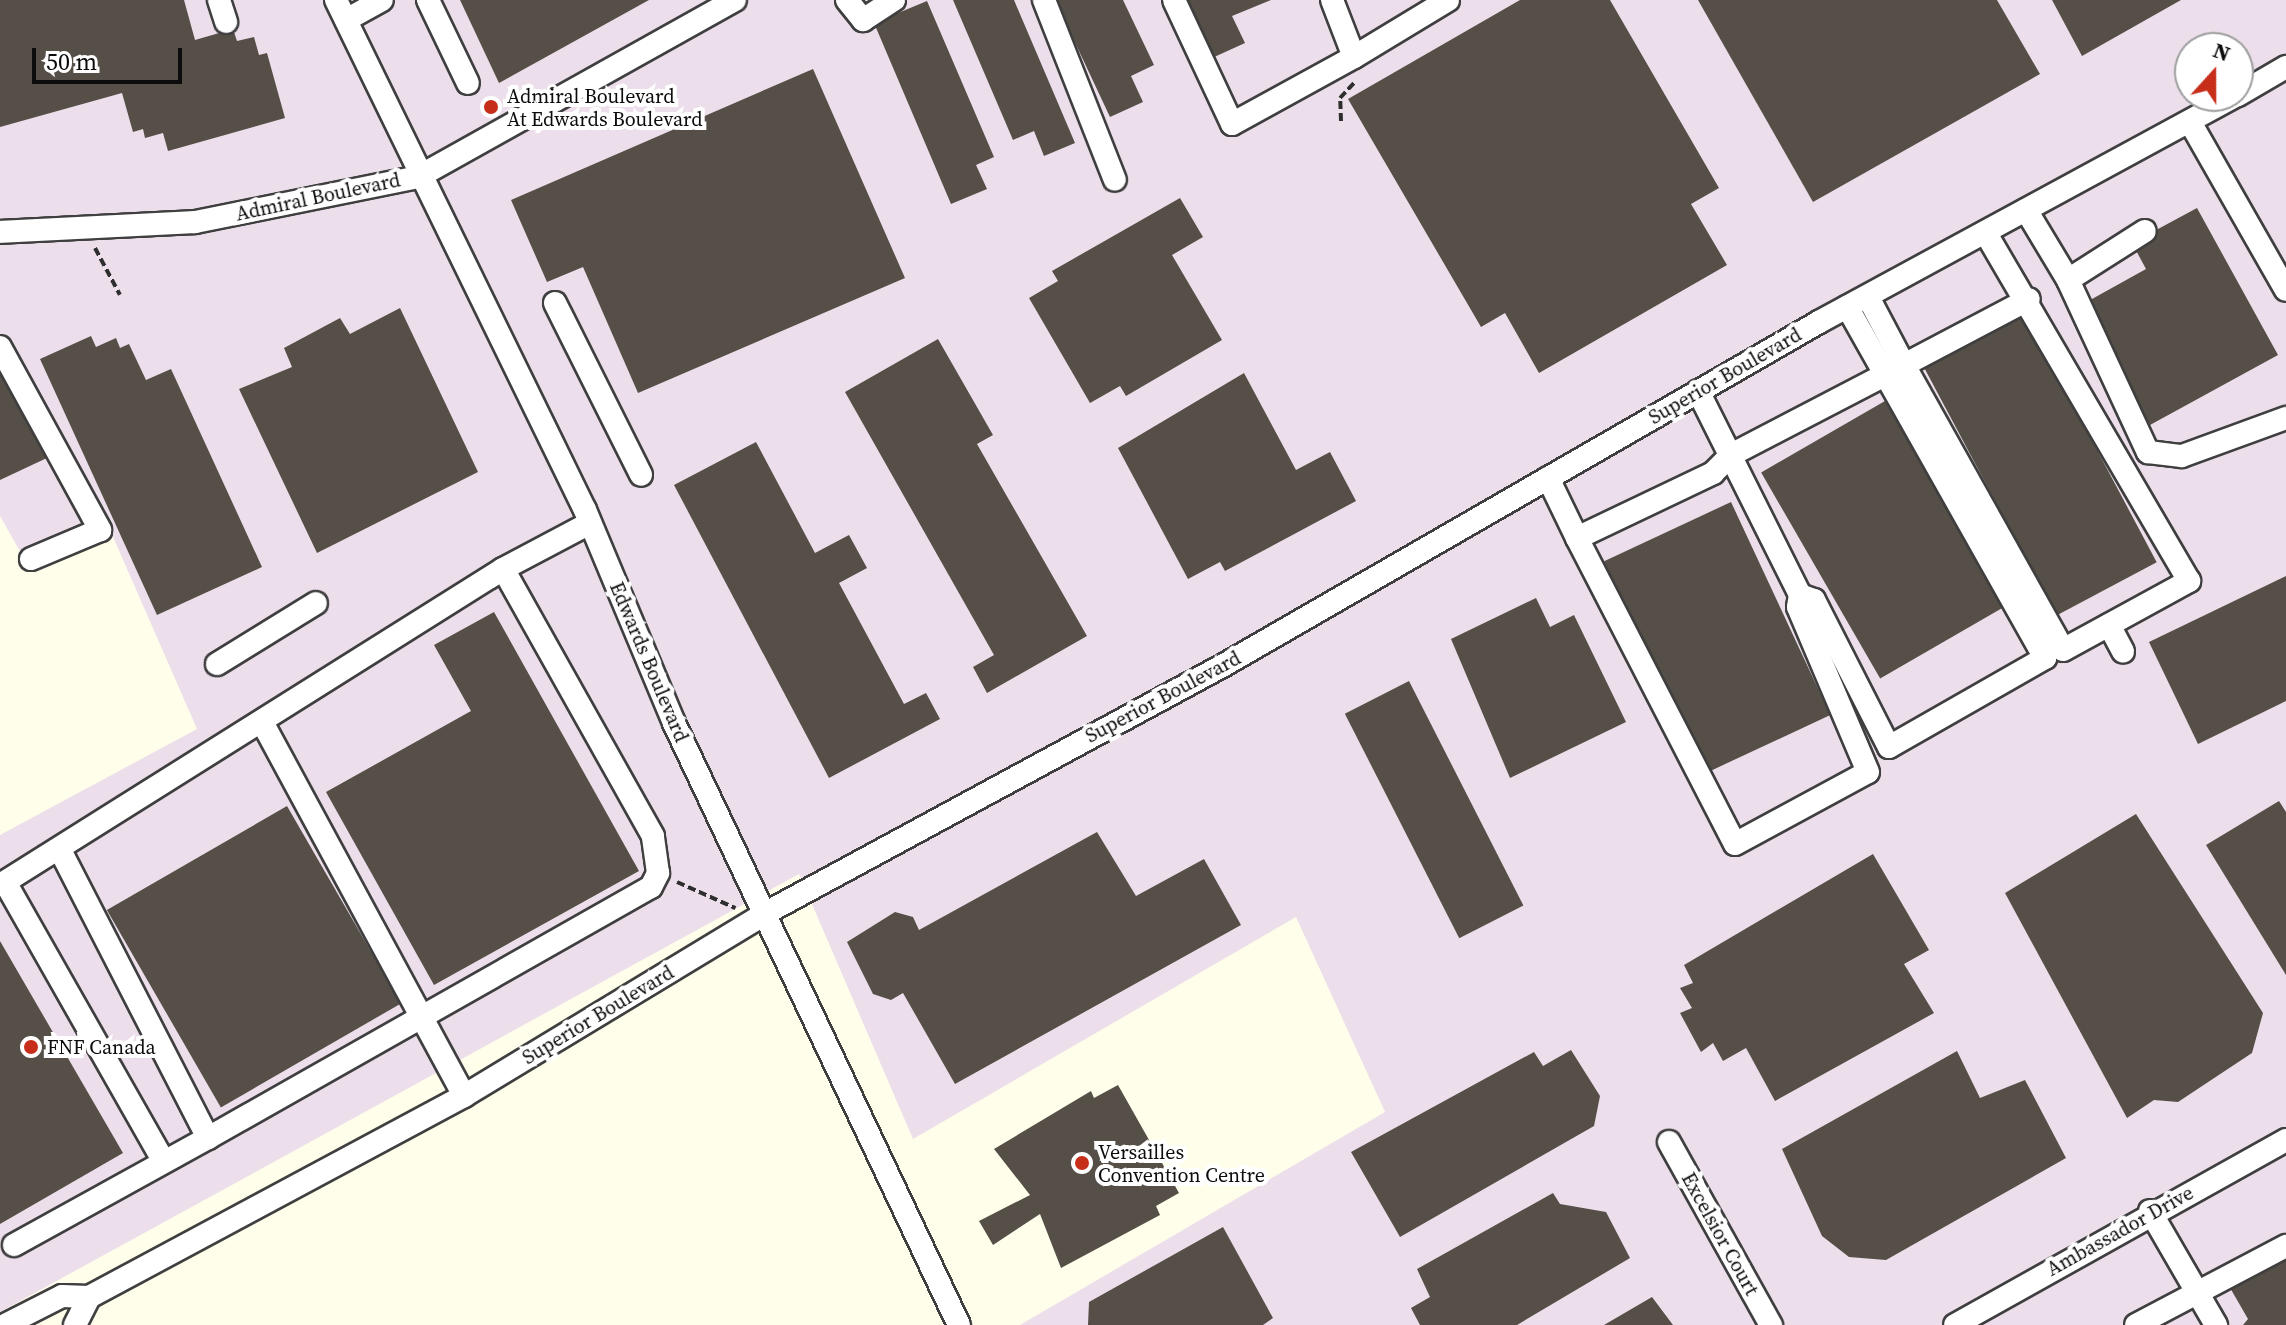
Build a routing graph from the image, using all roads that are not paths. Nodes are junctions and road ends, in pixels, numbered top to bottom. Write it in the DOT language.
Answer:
graph roads {
  1 [pos="219,0"];
  2 [pos="382,0"];
  3 [pos="428,0"];
  4 [pos="847,0"];
  5 [pos="894,0"];
  6 [pos="1044,0"];
  7 [pos="1174,0"];
  8 [pos="1332,0"];
  9 [pos="1448,0"];
  10 [pos="728,2"];
  11 [pos="341,10"];
  12 [pos="226,22"];
  13 [pos="1354,57"];
  14 [pos="2286,67"];
  15 [pos="468,83"];
  16 [pos="2254,85"];
  17 [pos="2207,112"];
  18 [pos="2190,122"];
  19 [pos="418,177"];
  20 [pos="1115,180"];
  21 [pos="2026,210"];
  22 [pos="2145,231"];
  23 [pos="0,232"];
  24 [pos="1986,234"];
  25 [pos="2068,280"];
  26 [pos="2286,290"];
  27 [pos="1868,297"];
  28 [pos="2029,299"];
  29 [pos="555,303"];
  30 [pos="1847,307"];
  31 [pos="0,347"];
  32 [pos="1896,370"];
  33 [pos="1698,391"];
  34 [pos="2286,418"];
  35 [pos="1731,455"];
  36 [pos="641,475"];
  37 [pos="1548,478"];
  38 [pos="590,523"];
  39 [pos="1577,538"];
  40 [pos="31,559"];
  41 [pos="503,569"];
  42 [pos="1800,595"];
  43 [pos="316,603"];
  44 [pos="2109,625"];
  45 [pos="2123,651"];
  46 [pos="217,664"];
  47 [pos="262,722"];
  48 [pos="60,850"];
  49 [pos="3,883"];
  50 [pos="764,914"];
  51 [pos="423,1022"];
  52 [pos="464,1096"];
  53 [pos="208,1138"];
  54 [pos="2286,1140"];
  55 [pos="1669,1142"];
  56 [pos="163,1160"];
  57 [pos="2150,1211"];
  58 [pos="14,1245"];
  59 [pos="2286,1246"];
  60 [pos="2197,1293"];
  61 [pos="89,1297"];
  62 [pos="5,1325"];
  63 [pos="75,1325"];
  64 [pos="959,1325"];
  65 [pos="1771,1325"];
  66 [pos="1955,1325"];
  67 [pos="2136,1325"];
  68 [pos="2216,1325"];
  1 -- 12 [label="street"];
  2 -- 11 [label="street"];
  3 -- 15 [label="street"];
  4 -- 5 [label="street"];
  6 -- 20 [label="street"];
  7 -- 13 [label="street"];
  8 -- 13 [label="street"];
  9 -- 13 [label="street"];
  10 -- 19 [label="street, Admiral Boulevard"];
  11 -- 19 [label="street, Edwards Boulevard"];
  14 -- 16 [label="street, Superior Boulevard"];
  17 -- 18 [label="street, Superior Boulevard"];
  18 -- 21 [label="street, Superior Boulevard"];
  18 -- 26 [label="street"];
  19 -- 23 [label="street, Admiral Boulevard"];
  19 -- 38 [label="street, Edwards Boulevard"];
  21 -- 24 [label="street, Superior Boulevard"];
  21 -- 25 [label="street"];
  22 -- 25 [label="street"];
  24 -- 27 [label="street, Superior Boulevard"];
  24 -- 28 [label="street"];
  25 -- 34 [label="street"];
  27 -- 30 [label="street, Superior Boulevard"];
  27 -- 32 [label="street"];
  28 -- 32 [label="street"];
  28 -- 44 [label="street"];
  29 -- 36 [label="street"];
  30 -- 32 [label="street"];
  30 -- 33 [label="street, Superior Boulevard"];
  31 -- 40 [label="street"];
  32 -- 35 [label="street"];
  32 -- 42 [label="street"];
  32 -- 44 [label="street"];
  33 -- 35 [label="street"];
  33 -- 37 [label="street, Superior Boulevard"];
  35 -- 39 [label="street"];
  35 -- 42 [label="street"];
  37 -- 39 [label="street"];
  37 -- 50 [label="street, Superior Boulevard"];
  38 -- 41 [label="street"];
  38 -- 50 [label="street, Edwards Boulevard"];
  39 -- 42 [label="street"];
  41 -- 47 [label="street"];
  41 -- 51 [label="street"];
  43 -- 46 [label="street"];
  44 -- 45 [label="street"];
  47 -- 48 [label="street"];
  47 -- 51 [label="street"];
  48 -- 49 [label="street"];
  48 -- 53 [label="street"];
  49 -- 56 [label="street"];
  50 -- 52 [label="street, Superior Boulevard"];
  50 -- 64 [label="street, Edwards Boulevard"];
  51 -- 52 [label="street"];
  51 -- 53 [label="street"];
  52 -- 61 [label="street, Superior Boulevard"];
  53 -- 56 [label="street"];
  54 -- 57 [label="street, Ambassador Drive"];
  55 -- 65 [label="street, Excelsior Court"];
  56 -- 58 [label="street"];
  57 -- 60 [label="street"];
  57 -- 66 [label="street, Ambassador Drive"];
  59 -- 60 [label="street"];
  60 -- 67 [label="street"];
  60 -- 68 [label="street"];
  61 -- 62 [label="street, Superior Boulevard"];
  61 -- 63 [label="street"];
}
